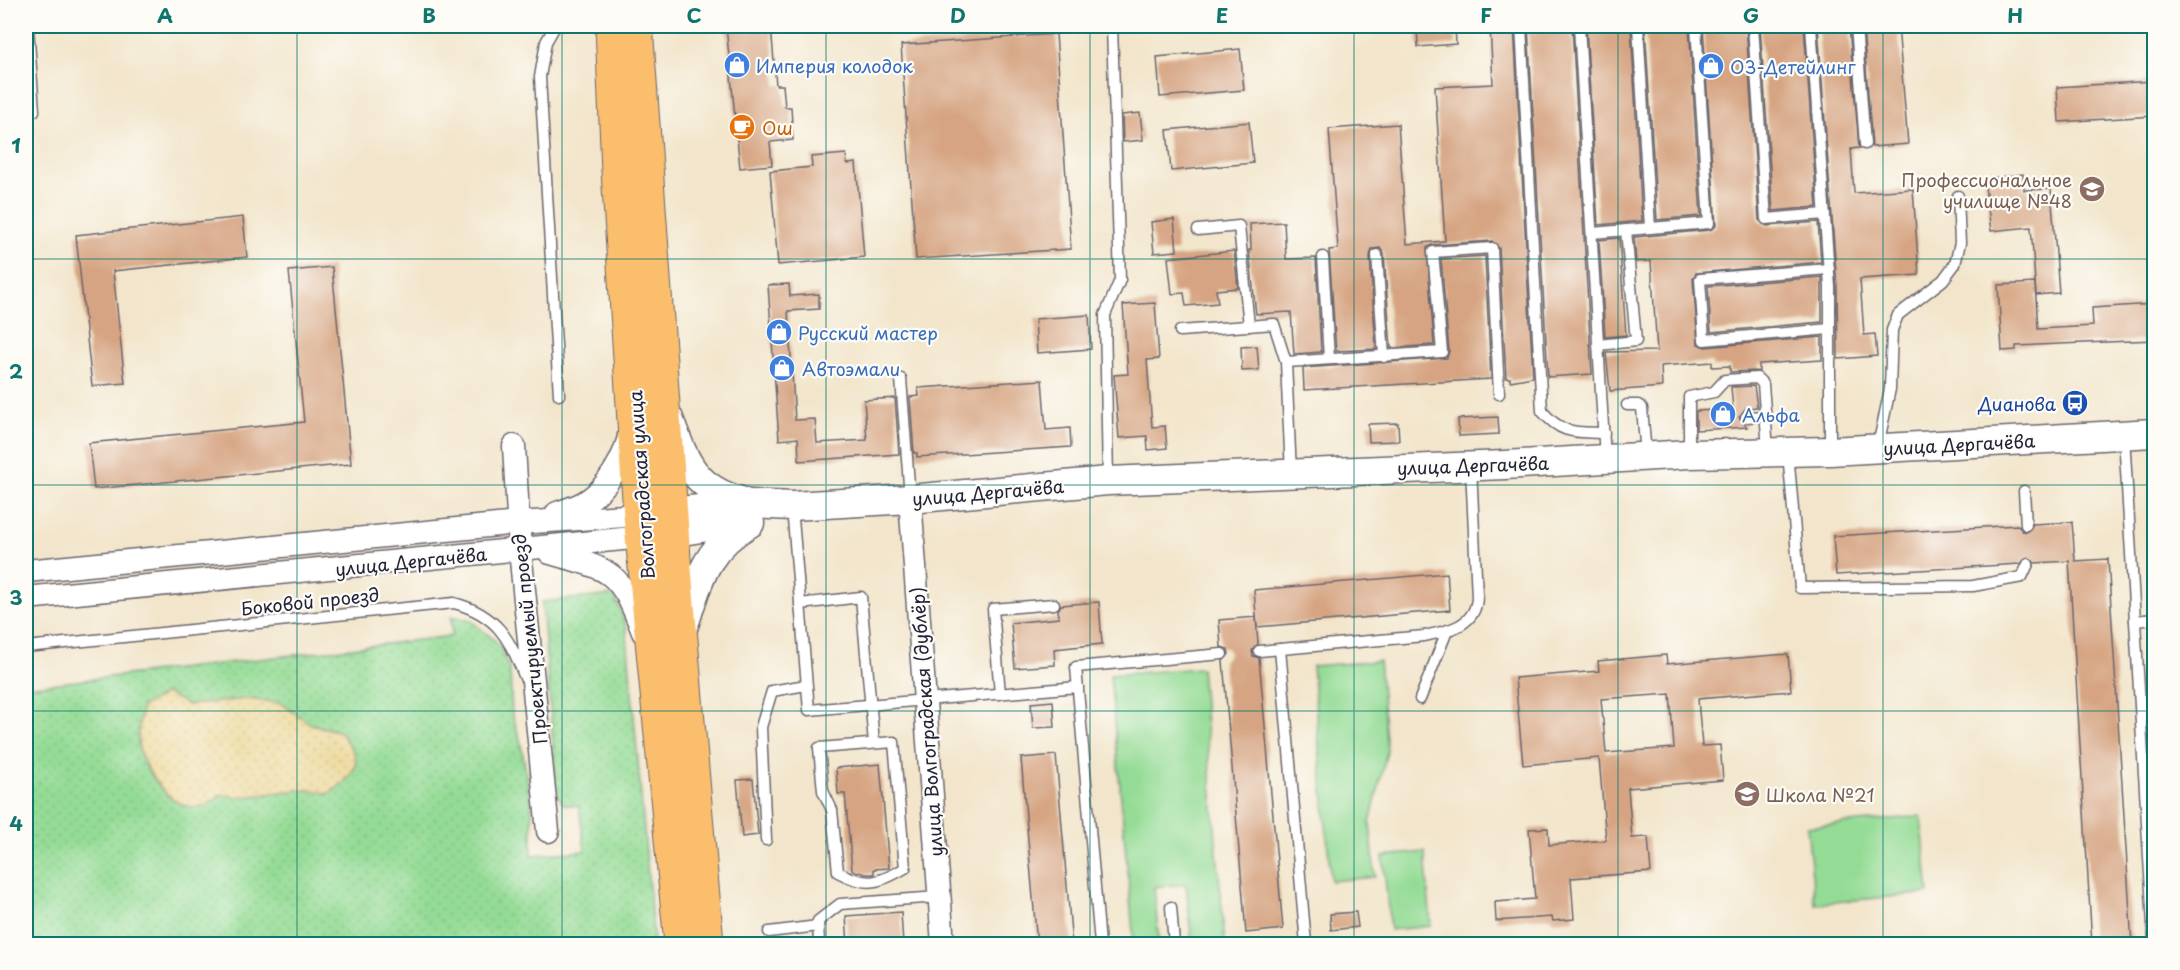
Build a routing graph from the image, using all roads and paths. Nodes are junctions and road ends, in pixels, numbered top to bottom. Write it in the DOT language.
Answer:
graph roads {
  1 [pos="28,26"];
  2 [pos="555,26"];
  3 [pos="612,26"];
  4 [pos="636,26"];
  5 [pos="1112,26"];
  6 [pos="1521,26"];
  7 [pos="1579,26"];
  8 [pos="1638,26"];
  9 [pos="1696,26"];
  10 [pos="1753,26"];
  11 [pos="1811,26"];
  12 [pos="1856,26"];
  13 [pos="34,111"];
  14 [pos="1865,144"];
  15 [pos="1958,196"];
  16 [pos="1825,214"];
  17 [pos="1650,228"];
  18 [pos="1198,230"];
  19 [pos="1626,230"];
  20 [pos="1592,233"];
  21 [pos="1377,255"];
  22 [pos="1323,257"];
  23 [pos="1829,269"];
  24 [pos="1249,326"];
  25 [pos="1830,329"];
  26 [pos="1180,331"];
  27 [pos="1598,345"];
  28 [pos="1384,357"];
  29 [pos="1329,359"];
  30 [pos="1286,362"];
  31 [pos="901,380"];
  32 [pos="1499,394"];
  33 [pos="559,395"];
  34 [pos="649,401"];
  35 [pos="1627,405"];
  36 [pos="1766,416"];
  37 [pos="1746,417"];
  38 [pos="2154,433"];
  39 [pos="2123,434"];
  40 [pos="514,446"];
  41 [pos="1604,446"];
  42 [pos="1877,448"];
  43 [pos="1830,451"];
  44 [pos="1778,453"];
  45 [pos="1689,454"];
  46 [pos="1647,457"];
  47 [pos="1471,466"];
  48 [pos="1292,474"];
  49 [pos="1108,481"];
  50 [pos="2024,491"];
  51 [pos="910,499"];
  52 [pos="792,506"];
  53 [pos="753,512"];
  54 [pos="525,523"];
  55 [pos="657,524"];
  56 [pos="2026,525"];
  57 [pos="529,550"];
  58 [pos="2028,564"];
  59 [pos="26,571"];
  60 [pos="26,598"];
  61 [pos="800,604"];
  62 [pos="1054,604"];
  63 [pos="2154,619"];
  64 [pos="2135,621"];
  65 [pos="682,631"];
  66 [pos="1447,631"];
  67 [pos="26,647"];
  68 [pos="1280,649"];
  69 [pos="1259,651"];
  70 [pos="1222,654"];
  71 [pos="655,660"];
  72 [pos="806,685"];
  73 [pos="1078,687"];
  74 [pos="1000,694"];
  75 [pos="1420,699"];
  76 [pos="924,700"];
  77 [pos="870,705"];
  78 [pos="537,711"];
  79 [pos="874,743"];
  80 [pos="2151,822"];
  81 [pos="548,831"];
  82 [pos="766,840"];
  83 [pos="939,897"];
  84 [pos="1171,908"];
  85 [pos="818,926"];
  86 [pos="769,932"];
  87 [pos="2154,942"];
  88 [pos="681,945"];
  89 [pos="707,945"];
  90 [pos="819,945"];
  91 [pos="943,945"];
  92 [pos="1100,945"];
  93 [pos="1174,945"];
  94 [pos="1306,945"];
  1 -- 13 [label="lane"];
  2 -- 33 [label="lane"];
  3 -- 34 [label="main road, Волгоградская улица"];
  4 -- 34 [label="main road, Волгоградская улица"];
  5 -- 49 [label="lane"];
  6 -- 41 [label="lane"];
  7 -- 20 [label="lane"];
  8 -- 17 [label="lane"];
  9 -- 17 [label="lane"];
  10 -- 16 [label="lane"];
  11 -- 16 [label="lane"];
  12 -- 14 [label="lane"];
  15 -- 42 [label="lane"];
  16 -- 23 [label="lane"];
  17 -- 19 [label="lane"];
  18 -- 24 [label="lane"];
  19 -- 20 [label="lane"];
  19 -- 27 [label="lane"];
  20 -- 27 [label="lane"];
  21 -- 28 [label="lane"];
  22 -- 29 [label="lane"];
  23 -- 25 [label="lane"];
  23 -- 25 [label="lane"];
  24 -- 26 [label="lane"];
  24 -- 30 [label="lane"];
  25 -- 43 [label="lane"];
  27 -- 41 [label="lane"];
  28 -- 29 [label="lane"];
  28 -- 32 [label="lane"];
  29 -- 30 [label="lane"];
  30 -- 48 [label="lane"];
  31 -- 51 [label="lane"];
  34 -- 53 [label="street"];
  34 -- 54 [label="street"];
  34 -- 55 [label="main road, Волгоградская улица"];
  35 -- 46 [label="lane"];
  36 -- 37 [label="lane"];
  36 -- 44 [label="lane"];
  36 -- 45 [label="lane"];
  38 -- 39 [label="street, улица Дергачёва"];
  39 -- 42 [label="street, улица Дергачёва"];
  39 -- 64 [label="lane"];
  40 -- 54 [label="street, Проектируемый проезд"];
  41 -- 46 [label="street, улица Дергачёва"];
  41 -- 47 [label="street, улица Дергачёва"];
  42 -- 43 [label="street, улица Дергачёва"];
  43 -- 44 [label="street, улица Дергачёва"];
  44 -- 45 [label="street, улица Дергачёва"];
  44 -- 58 [label="lane"];
  45 -- 46 [label="street, улица Дергачёва"];
  47 -- 48 [label="street, улица Дергачёва"];
  47 -- 66 [label="lane"];
  48 -- 49 [label="street, улица Дергачёва"];
  49 -- 51 [label="street, улица Дергачёва"];
  50 -- 56 [label="lane"];
  51 -- 52 [label="street, улица Дергачёва"];
  51 -- 76 [label="street, улица Волгоградская (дублёр)"];
  52 -- 53 [label="street, улица Дергачёва"];
  52 -- 61 [label="lane"];
  53 -- 55 [label="street, улица Дергачёва"];
  53 -- 65 [label="street"];
  54 -- 55 [label="street, улица Дергачёва"];
  54 -- 57 [label="street, Проектируемый проезд"];
  54 -- 59 [label="street, улица Дергачёва"];
  55 -- 57 [label="street, улица Дергачёва"];
  55 -- 65 [label="main road, Волгоградская улица"];
  55 -- 71 [label="main road, Волгоградская улица"];
  57 -- 60 [label="street, улица Дергачёва"];
  57 -- 71 [label="street"];
  57 -- 78 [label="street, Проектируемый проезд"];
  61 -- 72 [label="lane"];
  61 -- 77 [label="lane"];
  62 -- 74 [label="lane"];
  63 -- 64 [label="lane"];
  64 -- 80 [label="lane"];
  65 -- 89 [label="main road, Волгоградская улица"];
  66 -- 68 [label="lane"];
  66 -- 75 [label="lane"];
  67 -- 78 [label="lane, Боковой проезд"];
  68 -- 69 [label="lane"];
  68 -- 94 [label="lane"];
  70 -- 73 [label="lane"];
  71 -- 88 [label="main road, Волгоградская улица"];
  72 -- 77 [label="lane"];
  72 -- 82 [label="lane"];
  73 -- 74 [label="lane"];
  73 -- 92 [label="lane"];
  74 -- 76 [label="lane"];
  76 -- 77 [label="lane"];
  76 -- 83 [label="street, улица Волгоградская (дублёр)"];
  77 -- 79 [label="lane"];
  78 -- 81 [label="street, Проектируемый проезд"];
  79 -- 79 [label="lane"];
  80 -- 87 [label="lane"];
  83 -- 85 [label="lane"];
  83 -- 91 [label="street, улица Волгоградская (дублёр)"];
  84 -- 93 [label="lane"];
  85 -- 86 [label="lane"];
  85 -- 90 [label="lane"];
}
